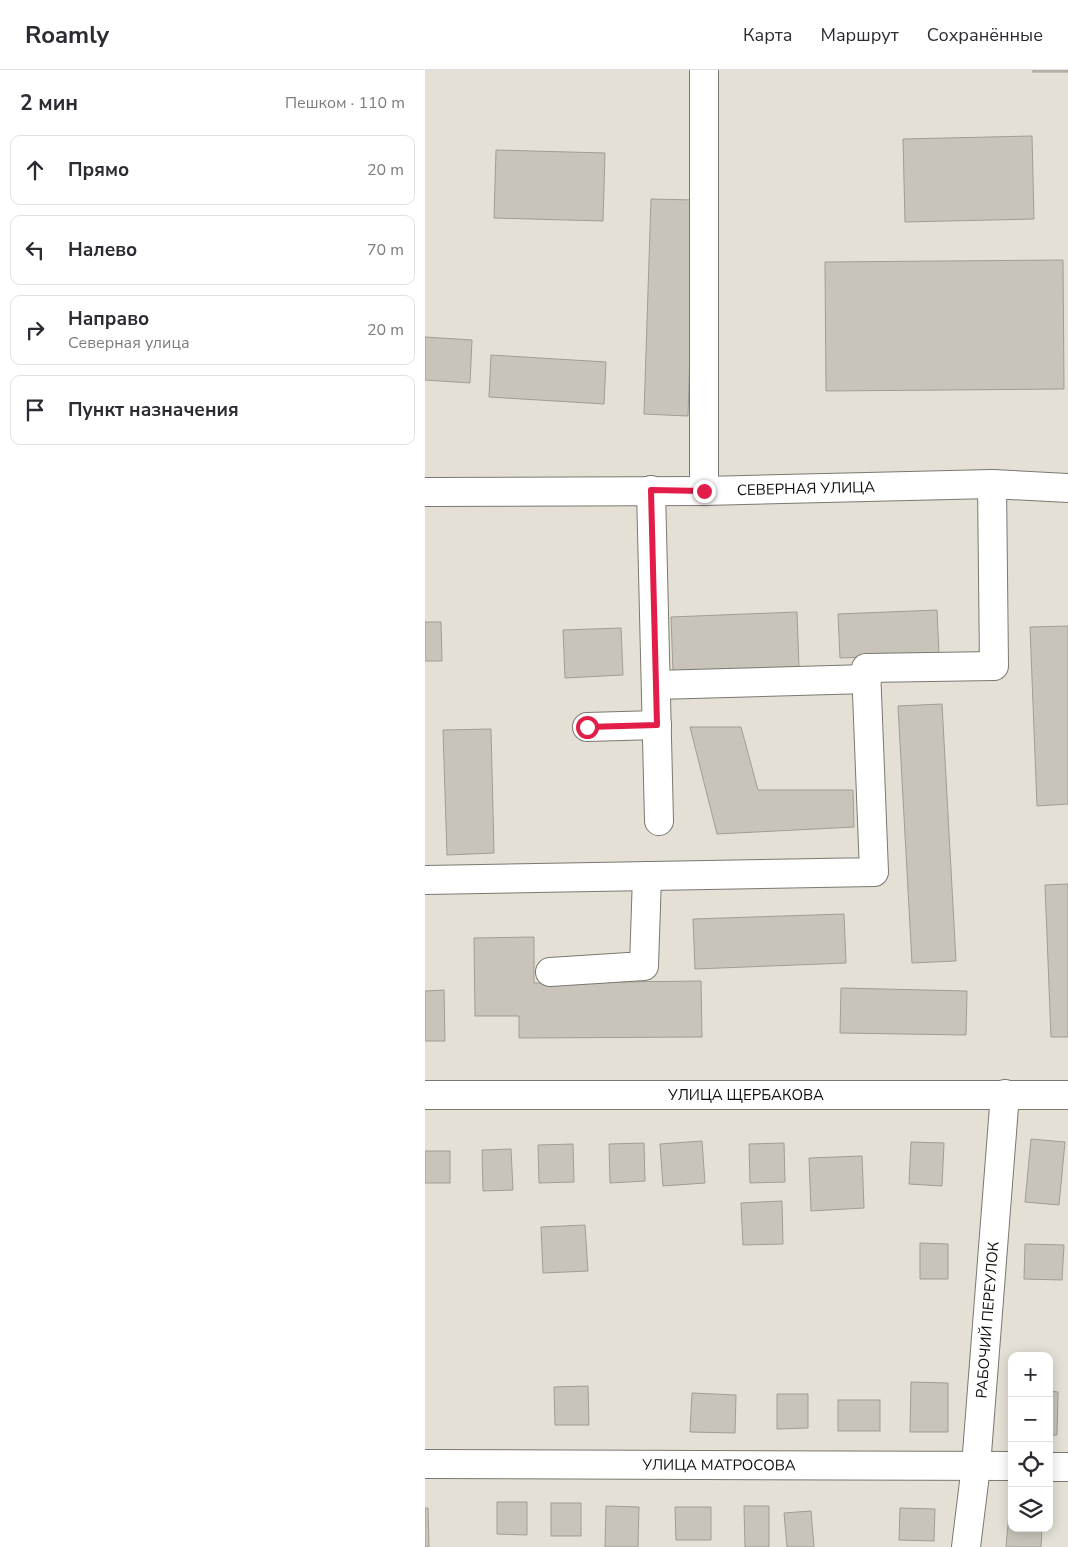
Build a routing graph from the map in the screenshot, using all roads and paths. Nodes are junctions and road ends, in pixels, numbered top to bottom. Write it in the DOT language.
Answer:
graph roads {
  1 [pos="705,70"];
  2 [pos="992,484"];
  3 [pos="1068,488"];
  4 [pos="651,490"];
  5 [pos="704,491"];
  6 [pos="425,492"];
  7 [pos="867,679"];
  8 [pos="656,684"];
  9 [pos="657,725"];
  10 [pos="587,727"];
  11 [pos="659,821"];
  12 [pos="647,876"];
  13 [pos="425,880"];
  14 [pos="550,972"];
  15 [pos="1005,1094"];
  16 [pos="425,1095"];
  17 [pos="1068,1095"];
  18 [pos="425,1464"];
  19 [pos="976,1466"];
  20 [pos="1008,1466"];
  21 [pos="1053,1467"];
  22 [pos="1068,1467"];
  23 [pos="966,1547"];
  1 -- 5 [label="street"];
  2 -- 3 [label="street, СЕВЕРНАЯ УЛИЦА"];
  2 -- 5 [label="street, СЕВЕРНАЯ УЛИЦА"];
  2 -- 7 [label="street"];
  4 -- 5 [label="street, СЕВЕРНАЯ УЛИЦА"];
  4 -- 6 [label="street, СЕВЕРНАЯ УЛИЦА"];
  4 -- 8 [label="street"];
  7 -- 8 [label="street"];
  7 -- 12 [label="street"];
  8 -- 9 [label="street"];
  9 -- 10 [label="street"];
  9 -- 11 [label="street"];
  12 -- 13 [label="street"];
  12 -- 14 [label="street"];
  15 -- 16 [label="street, УЛИЦА ЩЕРБАКОВА"];
  15 -- 17 [label="street, УЛИЦА ЩЕРБАКОВА"];
  15 -- 19 [label="street, РАБОЧИЙ ПЕРЕУЛОК"];
  18 -- 19 [label="street, УЛИЦА МАТРОСОВА"];
  19 -- 20 [label="street, УЛИЦА МАТРОСОВА"];
  19 -- 23 [label="street, РАБОЧИЙ ПЕРЕУЛОК"];
  21 -- 22 [label="street"];
}
